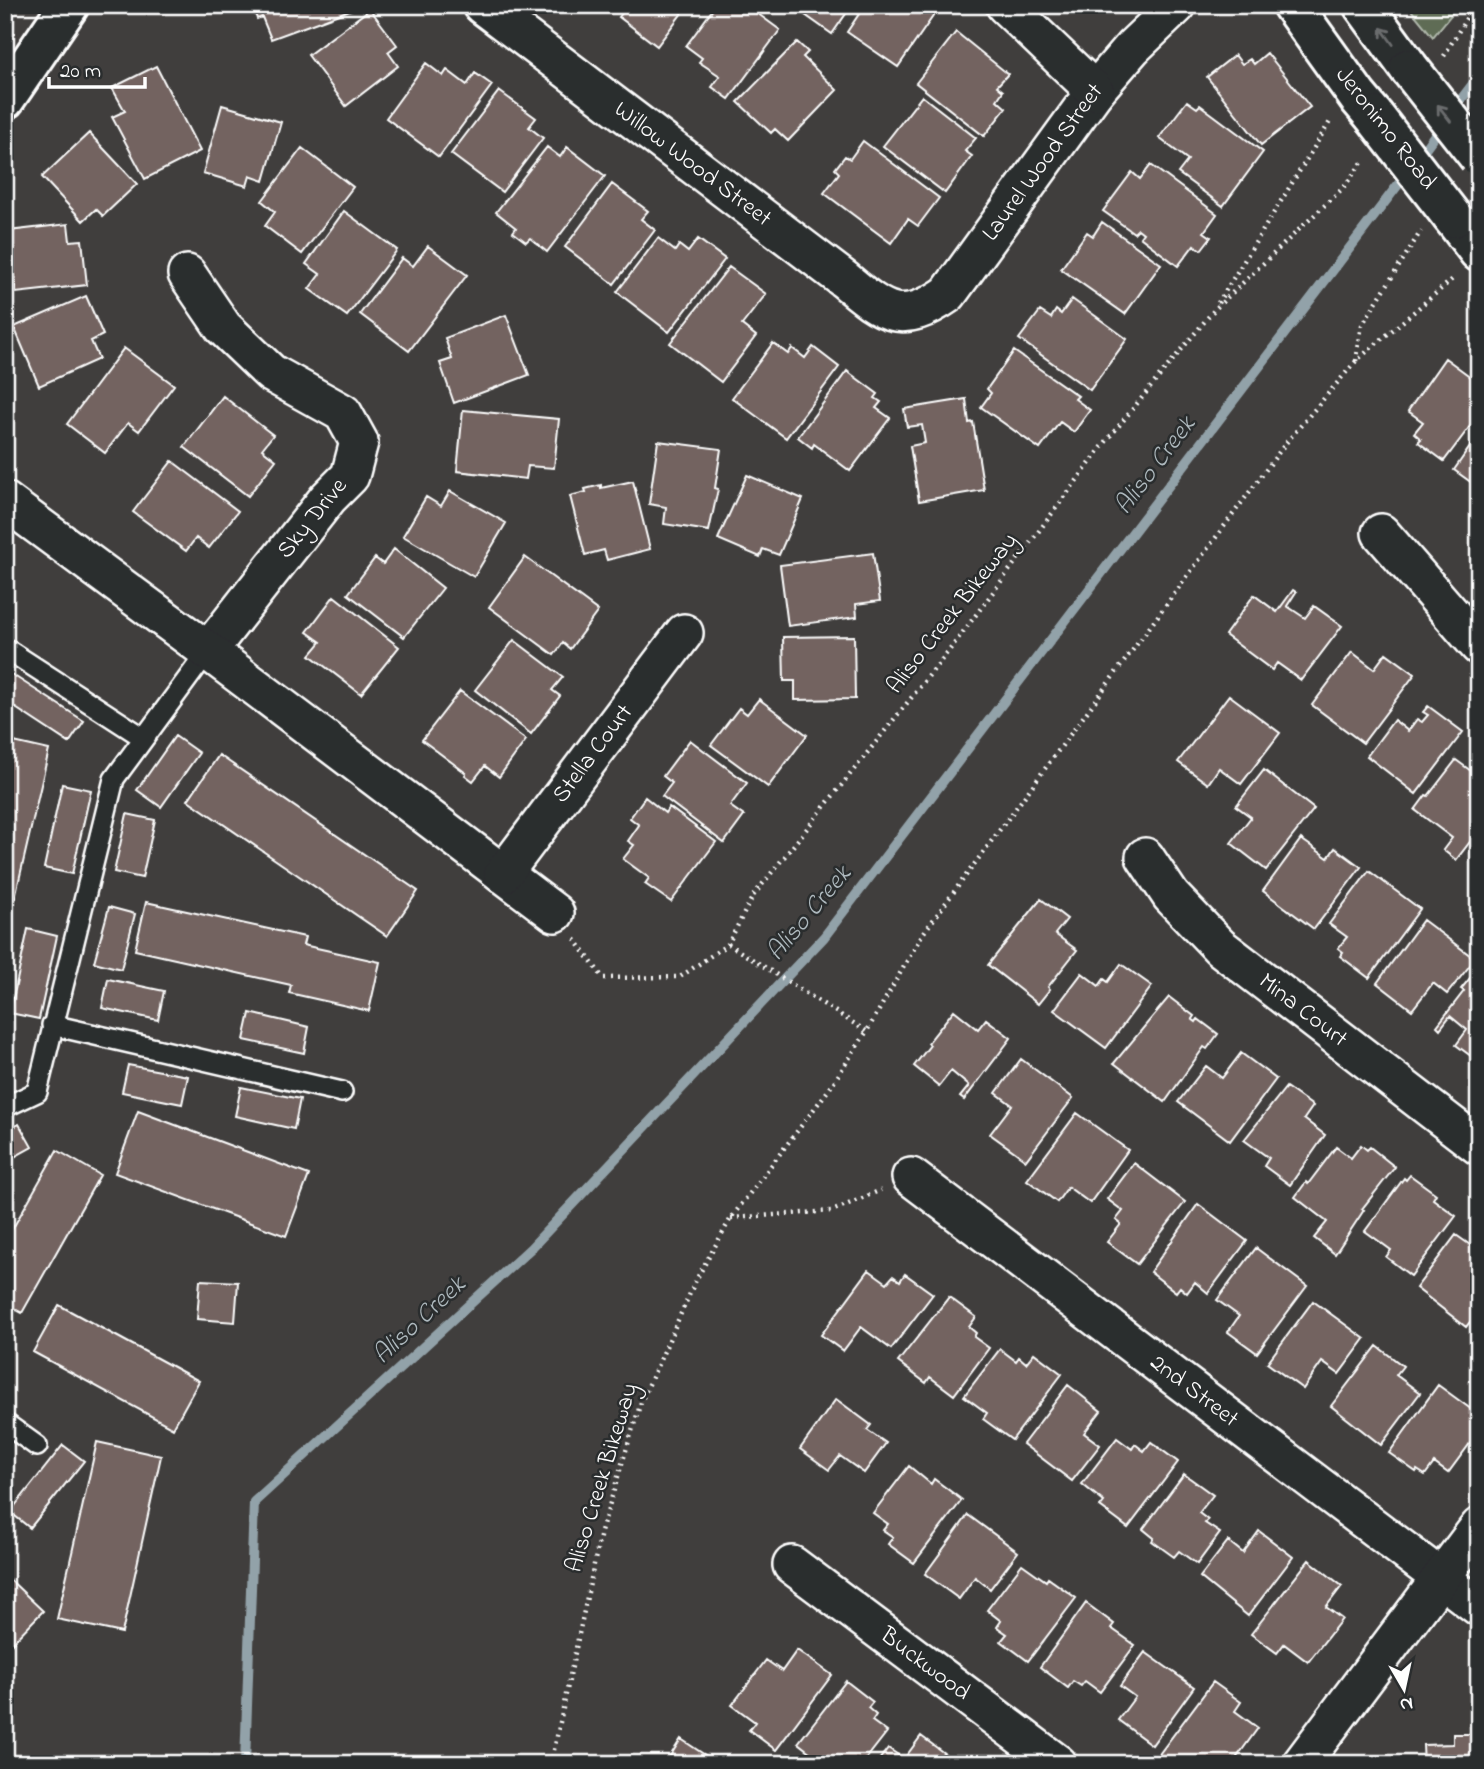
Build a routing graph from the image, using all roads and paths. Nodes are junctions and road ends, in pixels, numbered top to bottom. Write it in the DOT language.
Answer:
graph roads {
  1 [pos="69,5"];
  2 [pos="482,5"];
  3 [pos="1005,5"];
  4 [pos="1177,5"];
  5 [pos="1292,5"];
  6 [pos="1363,5"];
  7 [pos="1474,5"];
  8 [pos="1426,63"];
  9 [pos="1095,91"];
  10 [pos="5,99"];
  11 [pos="1366,106"];
  12 [pos="1368,155"];
  13 [pos="1479,157"];
  14 [pos="1439,221"];
  15 [pos="1469,263"];
  16 [pos="187,274"];
  17 [pos="1214,310"];
  18 [pos="909,314"];
  19 [pos="1356,361"];
  20 [pos="5,501"];
  21 [pos="1381,533"];
  22 [pos="684,633"];
  23 [pos="1479,646"];
  24 [pos="5,648"];
  25 [pos="208,651"];
  26 [pos="144,738"];
  27 [pos="1145,857"];
  28 [pos="503,874"];
  29 [pos="555,913"];
  30 [pos="728,944"];
  31 [pos="52,1025"];
  32 [pos="867,1031"];
  33 [pos="342,1092"];
  34 [pos="5,1107"];
  35 [pos="1479,1146"];
  36 [pos="911,1177"];
  37 [pos="731,1217"];
  38 [pos="5,1423"];
  39 [pos="37,1446"];
  40 [pos="1479,1527"];
  41 [pos="792,1565"];
  42 [pos="1440,1578"];
  43 [pos="1479,1607"];
  44 [pos="551,1764"];
  45 [pos="1058,1764"];
  46 [pos="1301,1764"];
  1 -- 10 [label="main road"];
  2 -- 18 [label="street, Willow Wood Street"];
  3 -- 9 [label="street"];
  4 -- 9 [label="street, Laurel Wood Street"];
  5 -- 11 [label="main road, Jeronimo Road"];
  8 -- 6 [label="main road, one-way"];
  7 -- 8 [label="path"];
  13 -- 8 [label="main road, one-way, bridge"];
  9 -- 18 [label="street, Laurel Wood Street"];
  11 -- 14 [label="main road, Jeronimo Road, bridge"];
  11 -- 17 [label="path, Aliso Creek Bikeway"];
  12 -- 17 [label="path, Aliso Creek Bikeway"];
  14 -- 15 [label="main road, Jeronimo Road"];
  14 -- 19 [label="path"];
  15 -- 19 [label="path, Aliso Creek Bikeway"];
  16 -- 25 [label="street, Sky Drive"];
  17 -- 30 [label="path, Aliso Creek Bikeway"];
  19 -- 32 [label="path, Aliso Creek Bikeway"];
  20 -- 25 [label="street"];
  21 -- 23 [label="street"];
  22 -- 28 [label="street, Stella Court"];
  24 -- 26 [label="lane"];
  25 -- 26 [label="lane"];
  25 -- 28 [label="street"];
  26 -- 31 [label="lane"];
  27 -- 35 [label="street, Mina Court"];
  28 -- 29 [label="street"];
  29 -- 30 [label="path, Aliso Creek Bikeway"];
  30 -- 32 [label="path"];
  31 -- 33 [label="lane"];
  31 -- 34 [label="lane"];
  32 -- 37 [label="path, Aliso Creek Bikeway"];
  36 -- 37 [label="path"];
  36 -- 42 [label="street, 2nd Street"];
  37 -- 44 [label="path, Aliso Creek Bikeway"];
  38 -- 39 [label="lane"];
  40 -- 42 [label="street"];
  41 -- 45 [label="street, Buckwood"];
  42 -- 43 [label="street, 2nd Street"];
  42 -- 46 [label="street"];
}
